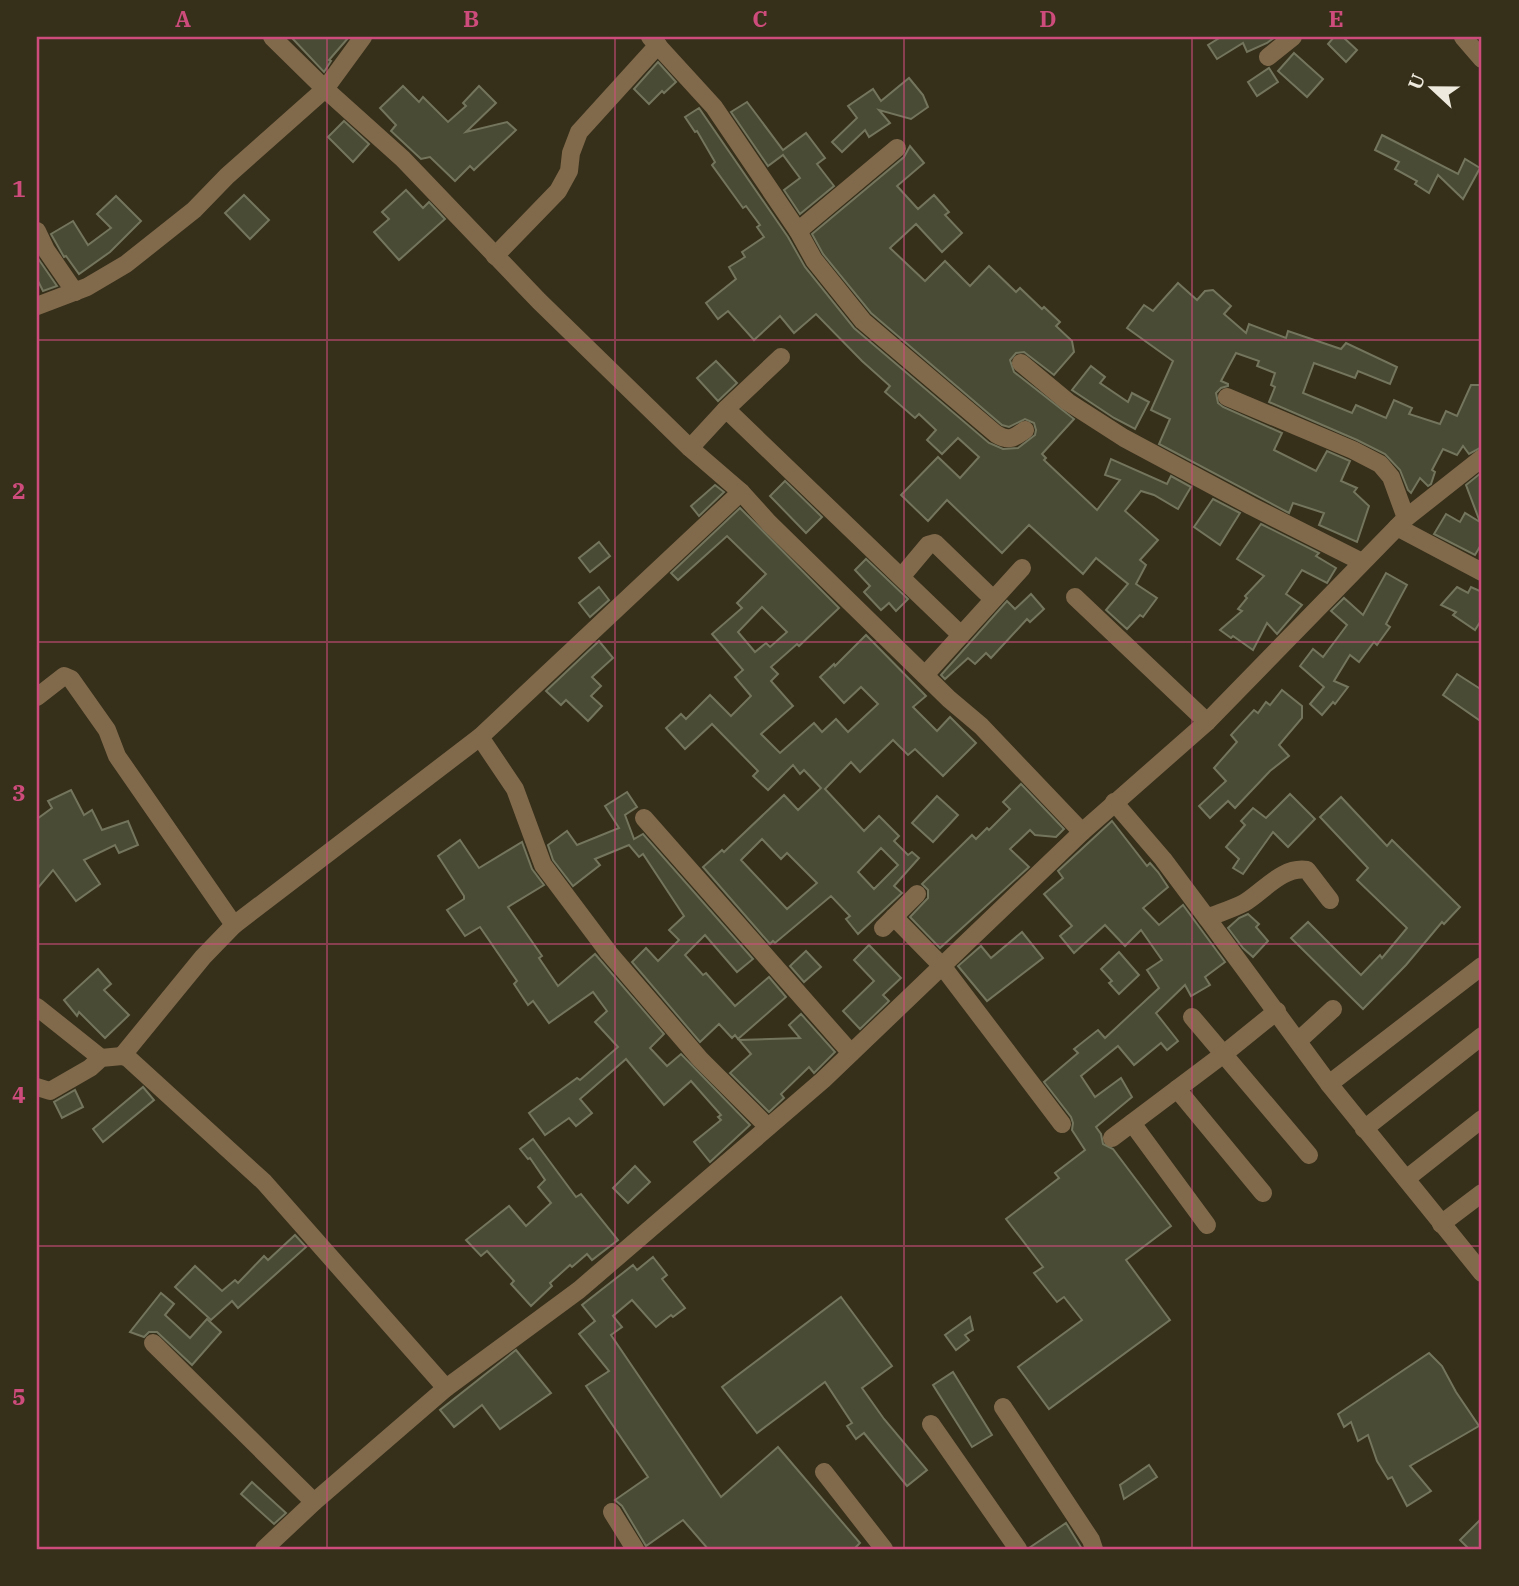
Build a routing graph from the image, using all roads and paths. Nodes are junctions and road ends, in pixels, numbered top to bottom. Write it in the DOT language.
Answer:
graph roads {
  1 [pos="272,37"];
  2 [pos="363,37"];
  3 [pos="1293,37"];
  4 [pos="1463,37"];
  5 [pos="654,41"];
  6 [pos="1268,57"];
  7 [pos="1482,59"];
  8 [pos="325,89"];
  9 [pos="897,148"];
  10 [pos="37,231"];
  11 [pos="798,231"];
  12 [pos="495,256"];
  13 [pos="75,292"];
  14 [pos="37,306"];
  15 [pos="781,357"];
  16 [pos="1021,363"];
  17 [pos="1227,397"];
  18 [pos="726,408"];
  19 [pos="1025,430"];
  20 [pos="690,447"];
  21 [pos="1482,458"];
  22 [pos="741,492"];
  23 [pos="1401,523"];
  24 [pos="1362,562"];
  25 [pos="1022,568"];
  26 [pos="1482,572"];
  27 [pos="902,576"];
  28 [pos="1074,597"];
  29 [pos="993,599"];
  30 [pos="961,635"];
  31 [pos="925,675"];
  32 [pos="37,696"];
  33 [pos="1207,722"];
  34 [pos="480,737"];
  35 [pos="1114,802"];
  36 [pos="644,818"];
  37 [pos="1082,832"];
  38 [pos="917,894"];
  39 [pos="1330,900"];
  40 [pos="1207,918"];
  41 [pos="234,925"];
  42 [pos="1482,965"];
  43 [pos="943,967"];
  44 [pos="37,1007"];
  45 [pos="1332,1009"];
  46 [pos="1277,1011"];
  47 [pos="1192,1017"];
  48 [pos="1482,1036"];
  49 [pos="1298,1041"];
  50 [pos="852,1053"];
  51 [pos="1225,1053"];
  52 [pos="122,1055"];
  53 [pos="101,1058"];
  54 [pos="1329,1084"];
  55 [pos="37,1087"];
  56 [pos="1177,1089"];
  57 [pos="1482,1119"];
  58 [pos="1132,1123"];
  59 [pos="1062,1124"];
  60 [pos="768,1127"];
  61 [pos="1364,1129"];
  62 [pos="1112,1138"];
  63 [pos="1309,1154"];
  64 [pos="1406,1179"];
  65 [pos="1263,1193"];
  66 [pos="1482,1193"];
  67 [pos="1441,1224"];
  68 [pos="1207,1225"];
  69 [pos="1482,1273"];
  70 [pos="153,1343"];
  71 [pos="446,1388"];
  72 [pos="1003,1407"];
  73 [pos="931,1424"];
  74 [pos="824,1472"];
  75 [pos="314,1502"];
  76 [pos="612,1512"];
  77 [pos="264,1549"];
  78 [pos="635,1549"];
  79 [pos="884,1549"];
  80 [pos="1018,1549"];
  81 [pos="1094,1549"];
  1 -- 8 [label="street"];
  2 -- 8 [label="street"];
  3 -- 6 [label="street"];
  4 -- 7 [label="street"];
  5 -- 11 [label="street"];
  5 -- 12 [label="street"];
  8 -- 12 [label="street"];
  8 -- 13 [label="street"];
  9 -- 11 [label="street"];
  10 -- 13 [label="street"];
  11 -- 19 [label="street"];
  12 -- 20 [label="street"];
  13 -- 14 [label="street"];
  15 -- 18 [label="street"];
  16 -- 24 [label="street"];
  17 -- 23 [label="street"];
  18 -- 20 [label="street"];
  18 -- 27 [label="street"];
  20 -- 22 [label="street"];
  21 -- 23 [label="street"];
  22 -- 31 [label="street"];
  22 -- 34 [label="street"];
  23 -- 24 [label="street"];
  23 -- 26 [label="street"];
  24 -- 33 [label="street"];
  25 -- 29 [label="street"];
  27 -- 29 [label="street"];
  27 -- 30 [label="street"];
  28 -- 33 [label="street"];
  29 -- 30 [label="street"];
  30 -- 31 [label="street"];
  31 -- 37 [label="street"];
  32 -- 41 [label="street"];
  33 -- 35 [label="street"];
  34 -- 41 [label="street"];
  34 -- 60 [label="street"];
  35 -- 37 [label="street"];
  35 -- 40 [label="street"];
  36 -- 50 [label="street"];
  37 -- 43 [label="street"];
  38 -- 43 [label="street"];
  39 -- 40 [label="street"];
  40 -- 46 [label="street"];
  41 -- 52 [label="street"];
  42 -- 54 [label="street"];
  43 -- 50 [label="street"];
  43 -- 59 [label="street"];
  44 -- 53 [label="street"];
  45 -- 49 [label="street"];
  46 -- 49 [label="street"];
  46 -- 51 [label="street"];
  47 -- 51 [label="street"];
  48 -- 61 [label="street"];
  49 -- 54 [label="street"];
  50 -- 60 [label="street"];
  51 -- 56 [label="street"];
  51 -- 63 [label="street"];
  52 -- 53 [label="street"];
  52 -- 71 [label="street"];
  53 -- 55 [label="street"];
  54 -- 61 [label="street"];
  56 -- 58 [label="street"];
  56 -- 65 [label="street"];
  57 -- 64 [label="street"];
  58 -- 62 [label="street"];
  58 -- 68 [label="street"];
  60 -- 71 [label="street"];
  61 -- 64 [label="street"];
  64 -- 67 [label="street"];
  66 -- 67 [label="street"];
  67 -- 69 [label="street"];
  70 -- 75 [label="street"];
  71 -- 75 [label="street"];
  72 -- 81 [label="street"];
  73 -- 80 [label="street"];
  74 -- 79 [label="street"];
  75 -- 77 [label="street"];
  76 -- 78 [label="street"];
}
